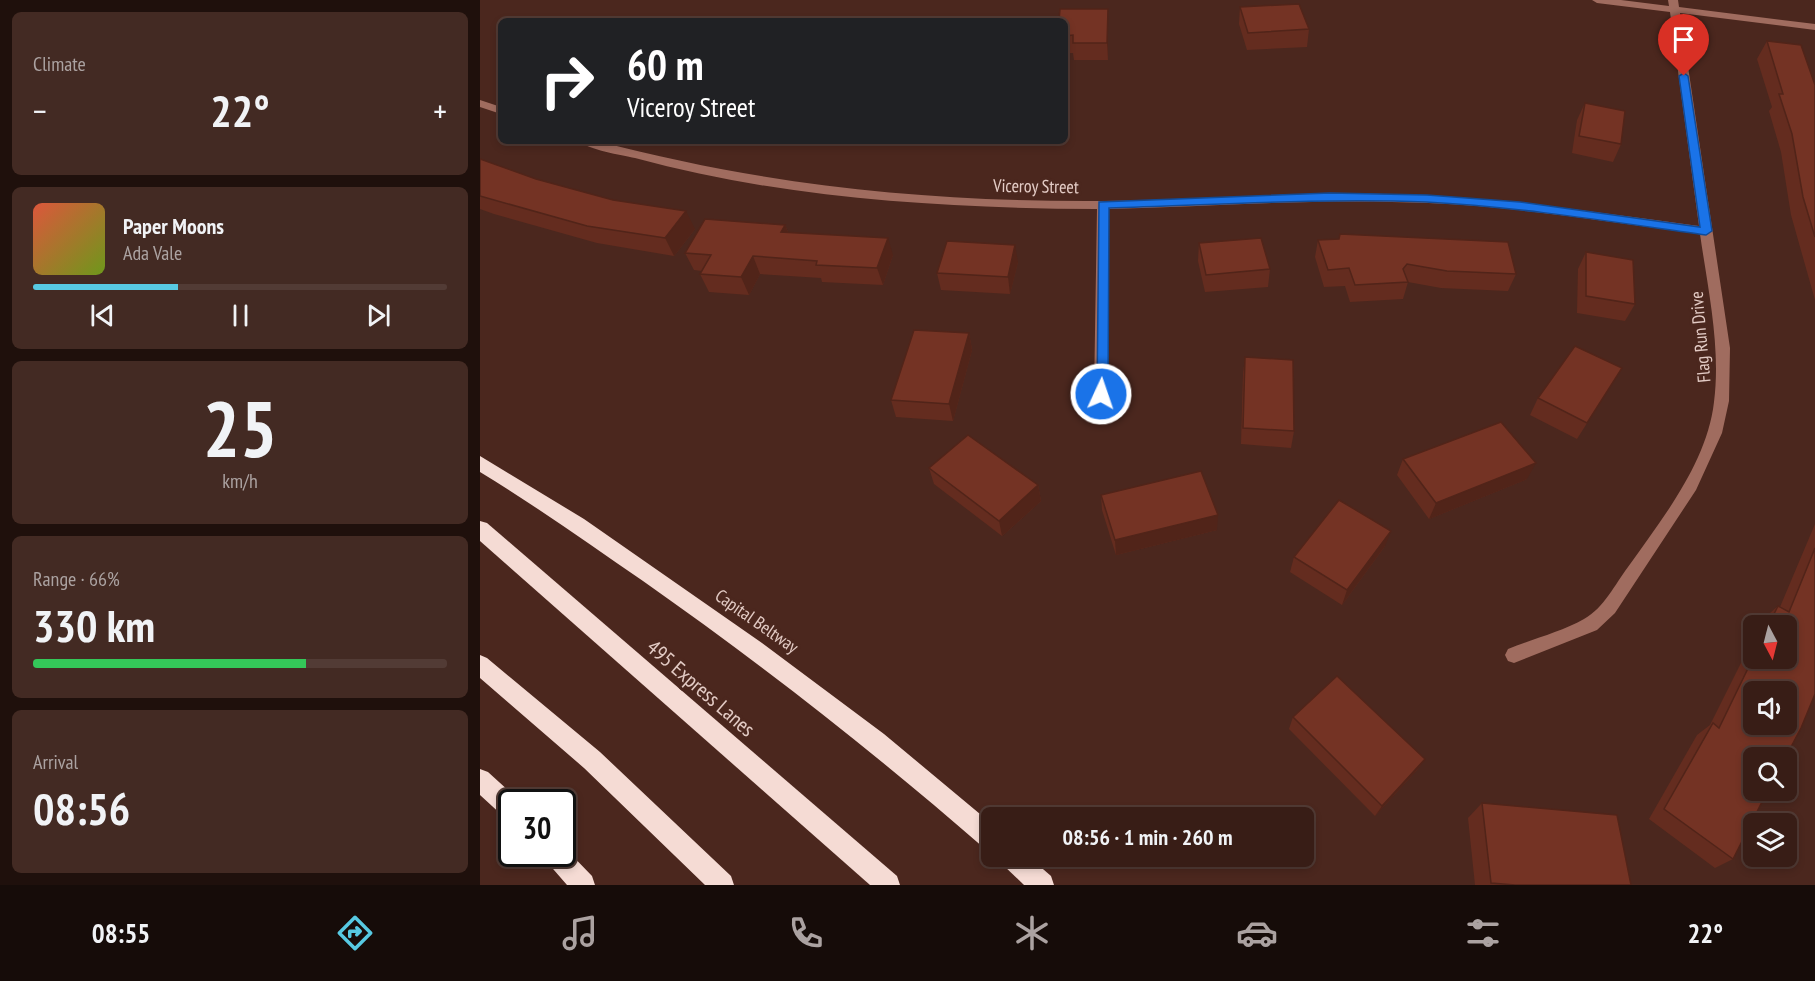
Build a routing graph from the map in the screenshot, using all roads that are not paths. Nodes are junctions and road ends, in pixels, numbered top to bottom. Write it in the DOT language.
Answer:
graph roads {
  1 [pos="1597,0"];
  2 [pos="1673,5"];
  3 [pos="1815,27"];
  4 [pos="480,103"];
  5 [pos="498,110"];
  6 [pos="596,144"];
  7 [pos="1103,205"];
  8 [pos="1706,231"];
  9 [pos="1101,394"];
  10 [pos="480,463"];
  11 [pos="480,529"];
  12 [pos="1514,655"];
  13 [pos="480,665"];
  14 [pos="480,780"];
  15 [pos="498,796"];
  16 [pos="981,830"];
  17 [pos="567,867"];
  18 [pos="1022,867"];
  19 [pos="583,885"];
  20 [pos="722,885"];
  21 [pos="888,885"];
  22 [pos="1042,885"];
  1 -- 2 [label="street"];
  2 -- 3 [label="street"];
  2 -- 8 [label="street, Flag Run Drive"];
  4 -- 5 [label="street"];
  6 -- 7 [label="street, Viceroy Street"];
  7 -- 8 [label="street, Viceroy Street"];
  7 -- 9 [label="street"];
  8 -- 12 [label="street, Flag Run Drive"];
  10 -- 16 [label="highway, Capital Beltway"];
  11 -- 21 [label="highway, 495 Express Lanes"];
  13 -- 20 [label="highway"];
  14 -- 15 [label="highway"];
  17 -- 19 [label="highway"];
  18 -- 22 [label="highway"];
}
